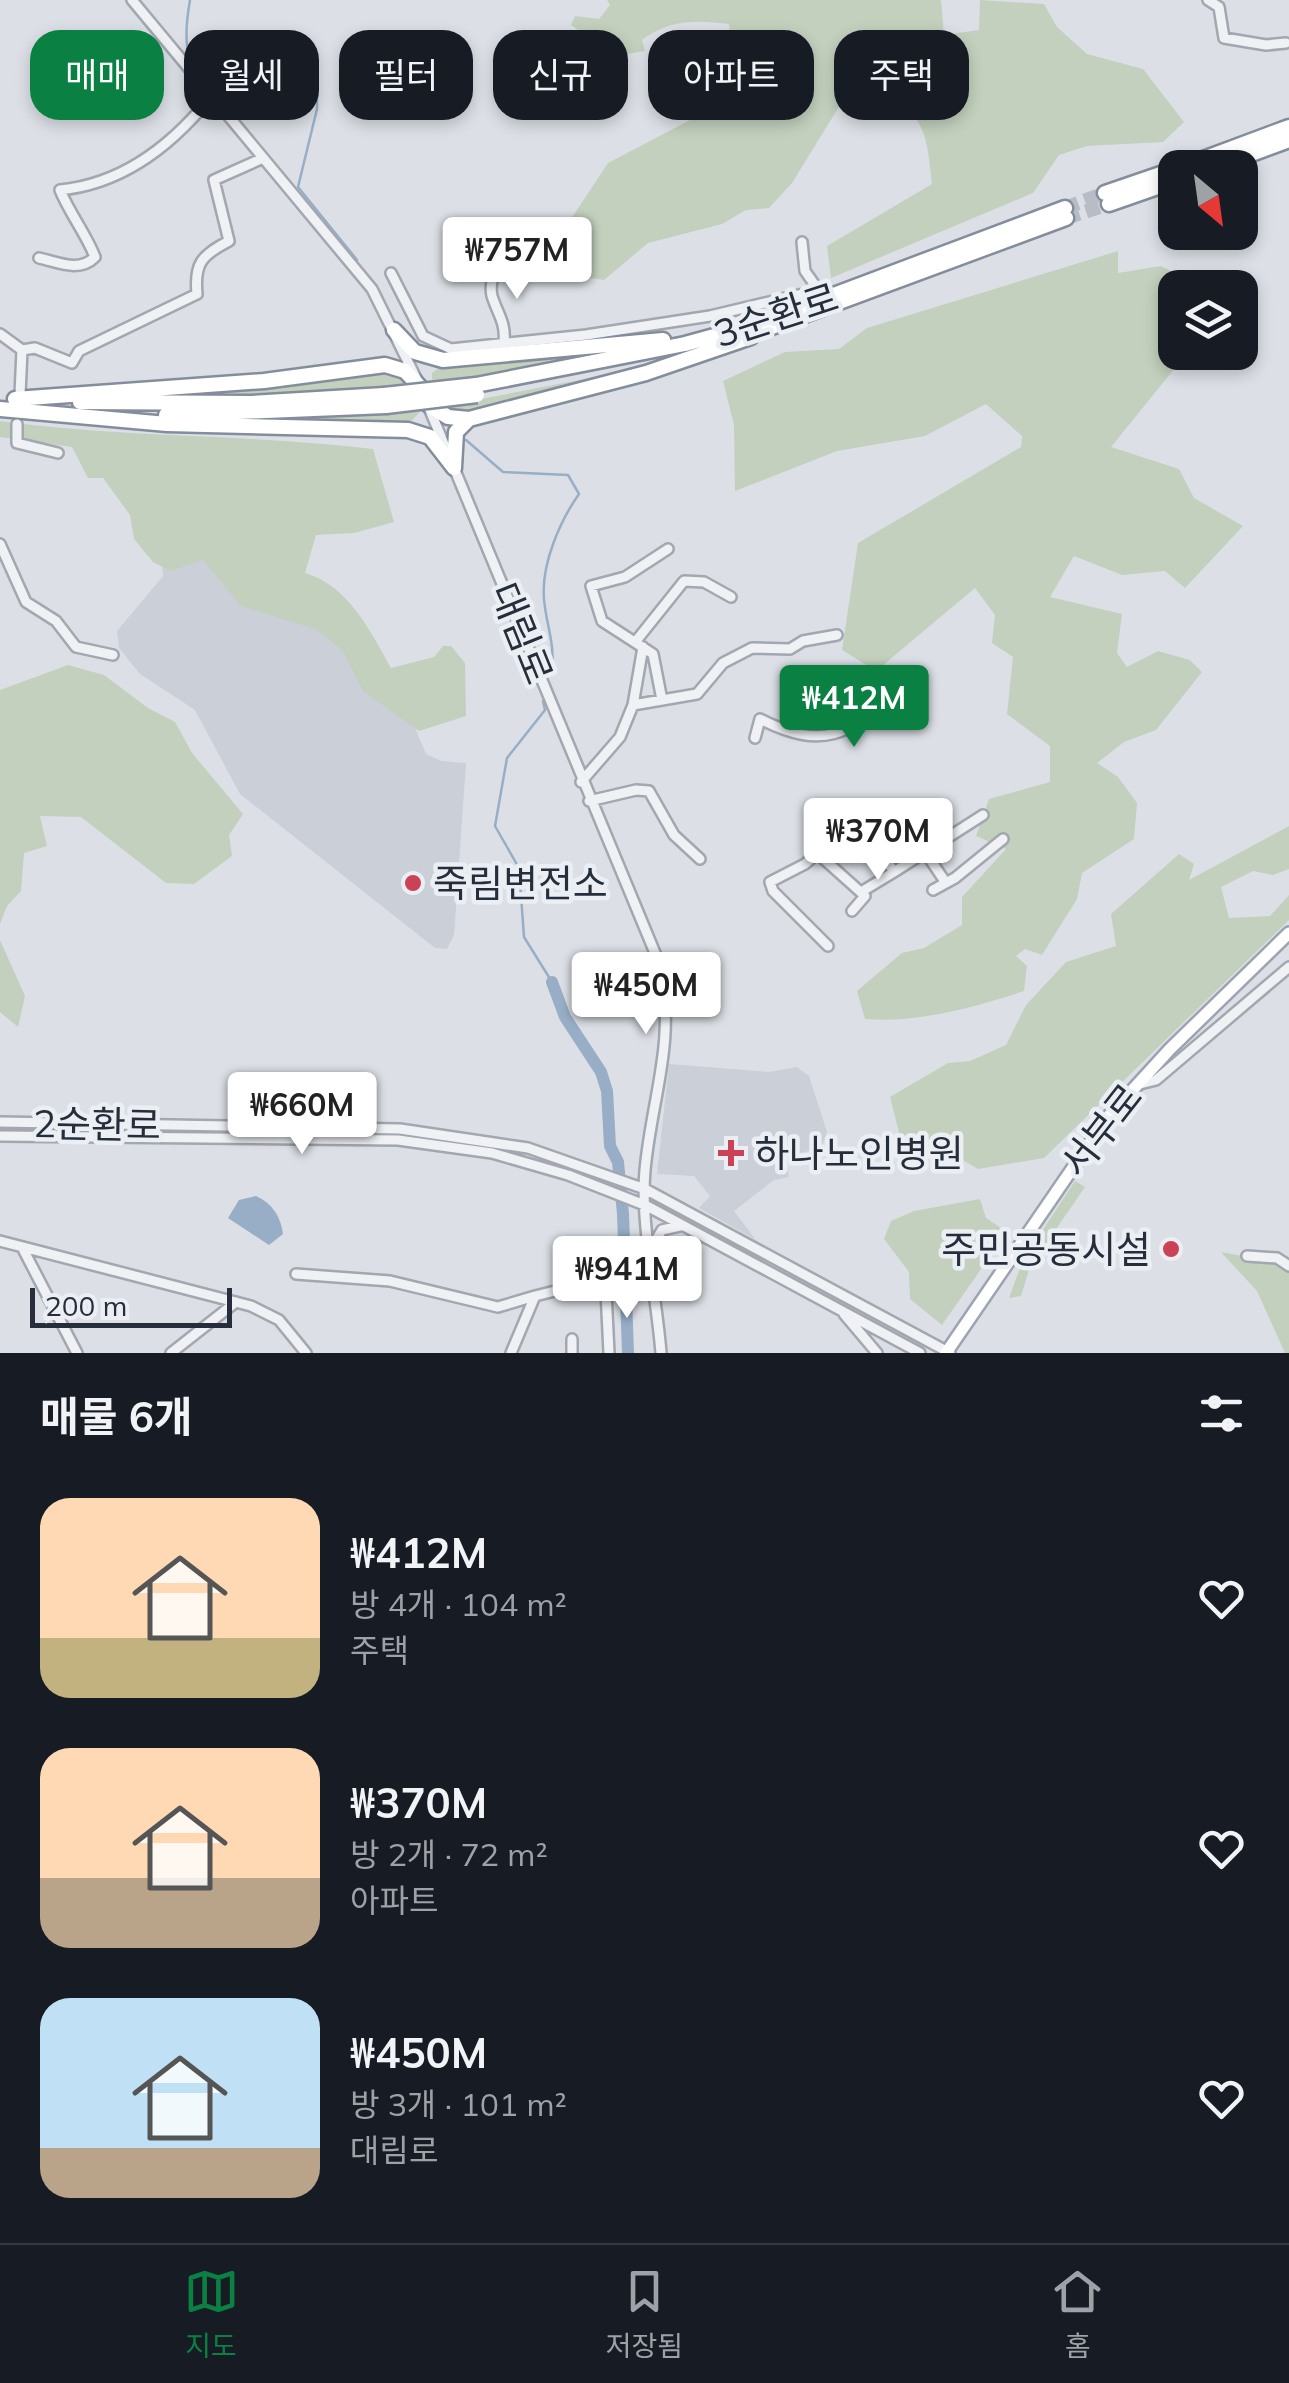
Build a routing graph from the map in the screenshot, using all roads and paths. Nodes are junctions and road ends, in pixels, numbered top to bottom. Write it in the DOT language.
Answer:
graph roads {
  1 [pos="132,0"];
  2 [pos="1208,0"];
  3 [pos="1286,43"];
  4 [pos="184,65"];
  5 [pos="192,120"];
  6 [pos="228,120"];
  7 [pos="1289,127"];
  8 [pos="1289,140"];
  9 [pos="1226,150"];
  10 [pos="1258,152"];
  11 [pos="261,159"];
  12 [pos="1158,176"];
  13 [pos="1158,185"];
  14 [pos="802,242"];
  15 [pos="39,258"];
  16 [pos="391,273"];
  17 [pos="540,275"];
  18 [pos="786,314"];
  19 [pos="808,317"];
  20 [pos="394,330"];
  21 [pos="0,334"];
  22 [pos="504,344"];
  23 [pos="22,350"];
  24 [pos="443,360"];
  25 [pos="372,366"];
  26 [pos="420,388"];
  27 [pos="476,390"];
  28 [pos="12,397"];
  29 [pos="385,400"];
  30 [pos="426,402"];
  31 [pos="0,409"];
  32 [pos="469,420"];
  33 [pos="18,424"];
  34 [pos="400,429"];
  35 [pos="58,452"];
  36 [pos="454,468"];
  37 [pos="0,544"];
  38 [pos="668,548"];
  39 [pos="731,598"];
  40 [pos="837,635"];
  41 [pos="640,644"];
  42 [pos="113,655"];
  43 [pos="908,685"];
  44 [pos="662,700"];
  45 [pos="634,706"];
  46 [pos="755,738"];
  47 [pos="582,782"];
  48 [pos="590,802"];
  49 [pos="983,815"];
  50 [pos="906,822"];
  51 [pos="1003,839"];
  52 [pos="817,853"];
  53 [pos="926,855"];
  54 [pos="700,858"];
  55 [pos="894,872"];
  56 [pos="946,883"];
  57 [pos="933,890"];
  58 [pos="861,892"];
  59 [pos="852,910"];
  60 [pos="1289,933"];
  61 [pos="828,946"];
  62 [pos="1282,949"];
  63 [pos="1289,967"];
  64 [pos="1134,1086"];
  65 [pos="0,1122"];
  66 [pos="0,1136"];
  67 [pos="645,1189"];
  68 [pos="647,1206"];
  69 [pos="684,1226"];
  70 [pos="0,1241"];
  71 [pos="22,1249"];
  72 [pos="651,1250"];
  73 [pos="1247,1256"];
  74 [pos="1289,1266"];
  75 [pos="296,1274"];
  76 [pos="656,1290"];
  77 [pos="606,1291"];
  78 [pos="536,1296"];
  79 [pos="236,1302"];
  80 [pos="839,1309"];
  81 [pos="572,1339"];
  82 [pos="77,1353"];
  83 [pos="171,1353"];
  84 [pos="306,1353"];
  85 [pos="511,1353"];
  86 [pos="572,1353"];
  87 [pos="610,1353"];
  88 [pos="661,1353"];
  89 [pos="877,1353"];
  90 [pos="920,1353"];
  91 [pos="948,1353"];
  1 -- 4 [label="street, 대림로"];
  2 -- 3 [label="street"];
  5 -- 15 [label="street"];
  6 -- 11 [label="street, 대림로"];
  7 -- 9 [label="highway"];
  8 -- 10 [label="highway"];
  11 -- 20 [label="street, 대림로"];
  11 -- 23 [label="street"];
  12 -- 13 [label="highway"];
  14 -- 22 [label="street"];
  16 -- 22 [label="street"];
  17 -- 22 [label="street"];
  18 -- 19 [label="highway, 3순환로"];
  18 -- 24 [label="highway"];
  18 -- 27 [label="highway, 3순환로"];
  19 -- 27 [label="highway, 3순환로"];
  19 -- 32 [label="highway"];
  20 -- 24 [label="highway"];
  20 -- 25 [label="highway"];
  20 -- 26 [label="street, 대림로"];
  21 -- 23 [label="street"];
  23 -- 28 [label="street"];
  24 -- 26 [label="highway"];
  25 -- 26 [label="highway"];
  25 -- 28 [label="highway"];
  26 -- 30 [label="street, 대림로"];
  27 -- 29 [label="highway, bridge"];
  28 -- 29 [label="highway"];
  29 -- 31 [label="highway"];
  30 -- 32 [label="highway"];
  30 -- 34 [label="highway"];
  30 -- 36 [label="street, 대림로"];
  31 -- 34 [label="highway"];
  32 -- 36 [label="highway"];
  33 -- 35 [label="street"];
  34 -- 36 [label="highway"];
  36 -- 47 [label="street, 대림로"];
  37 -- 42 [label="street"];
  38 -- 41 [label="street"];
  39 -- 41 [label="street"];
  40 -- 44 [label="street"];
  41 -- 44 [label="street"];
  41 -- 45 [label="street"];
  43 -- 46 [label="street"];
  44 -- 45 [label="street"];
  45 -- 47 [label="street"];
  47 -- 48 [label="street, 대림로"];
  48 -- 54 [label="street"];
  48 -- 67 [label="street, 대림로"];
  49 -- 53 [label="street"];
  50 -- 53 [label="street"];
  51 -- 56 [label="street"];
  52 -- 55 [label="street"];
  52 -- 58 [label="street"];
  52 -- 61 [label="street"];
  53 -- 55 [label="street"];
  53 -- 56 [label="street"];
  55 -- 58 [label="street"];
  56 -- 57 [label="street"];
  58 -- 59 [label="street"];
  60 -- 62 [label="main road, 서부로"];
  62 -- 64 [label="main road, 서부로"];
  63 -- 64 [label="street"];
  64 -- 91 [label="main road, 서부로"];
  65 -- 67 [label="street, 2순환로"];
  66 -- 68 [label="street, 2순환로"];
  67 -- 68 [label="street, 대림로"];
  67 -- 91 [label="street"];
  68 -- 69 [label="street"];
  68 -- 72 [label="street, 대림로"];
  69 -- 72 [label="street"];
  69 -- 80 [label="street"];
  70 -- 71 [label="street"];
  71 -- 79 [label="street"];
  71 -- 82 [label="street"];
  72 -- 76 [label="street, 대림로"];
  73 -- 74 [label="street"];
  75 -- 78 [label="street"];
  76 -- 77 [label="street"];
  76 -- 88 [label="street, 대림로"];
  77 -- 78 [label="street"];
  77 -- 87 [label="street"];
  78 -- 85 [label="street"];
  79 -- 83 [label="street"];
  79 -- 84 [label="street"];
  80 -- 89 [label="street"];
  80 -- 90 [label="street"];
  81 -- 86 [label="street"];
}
